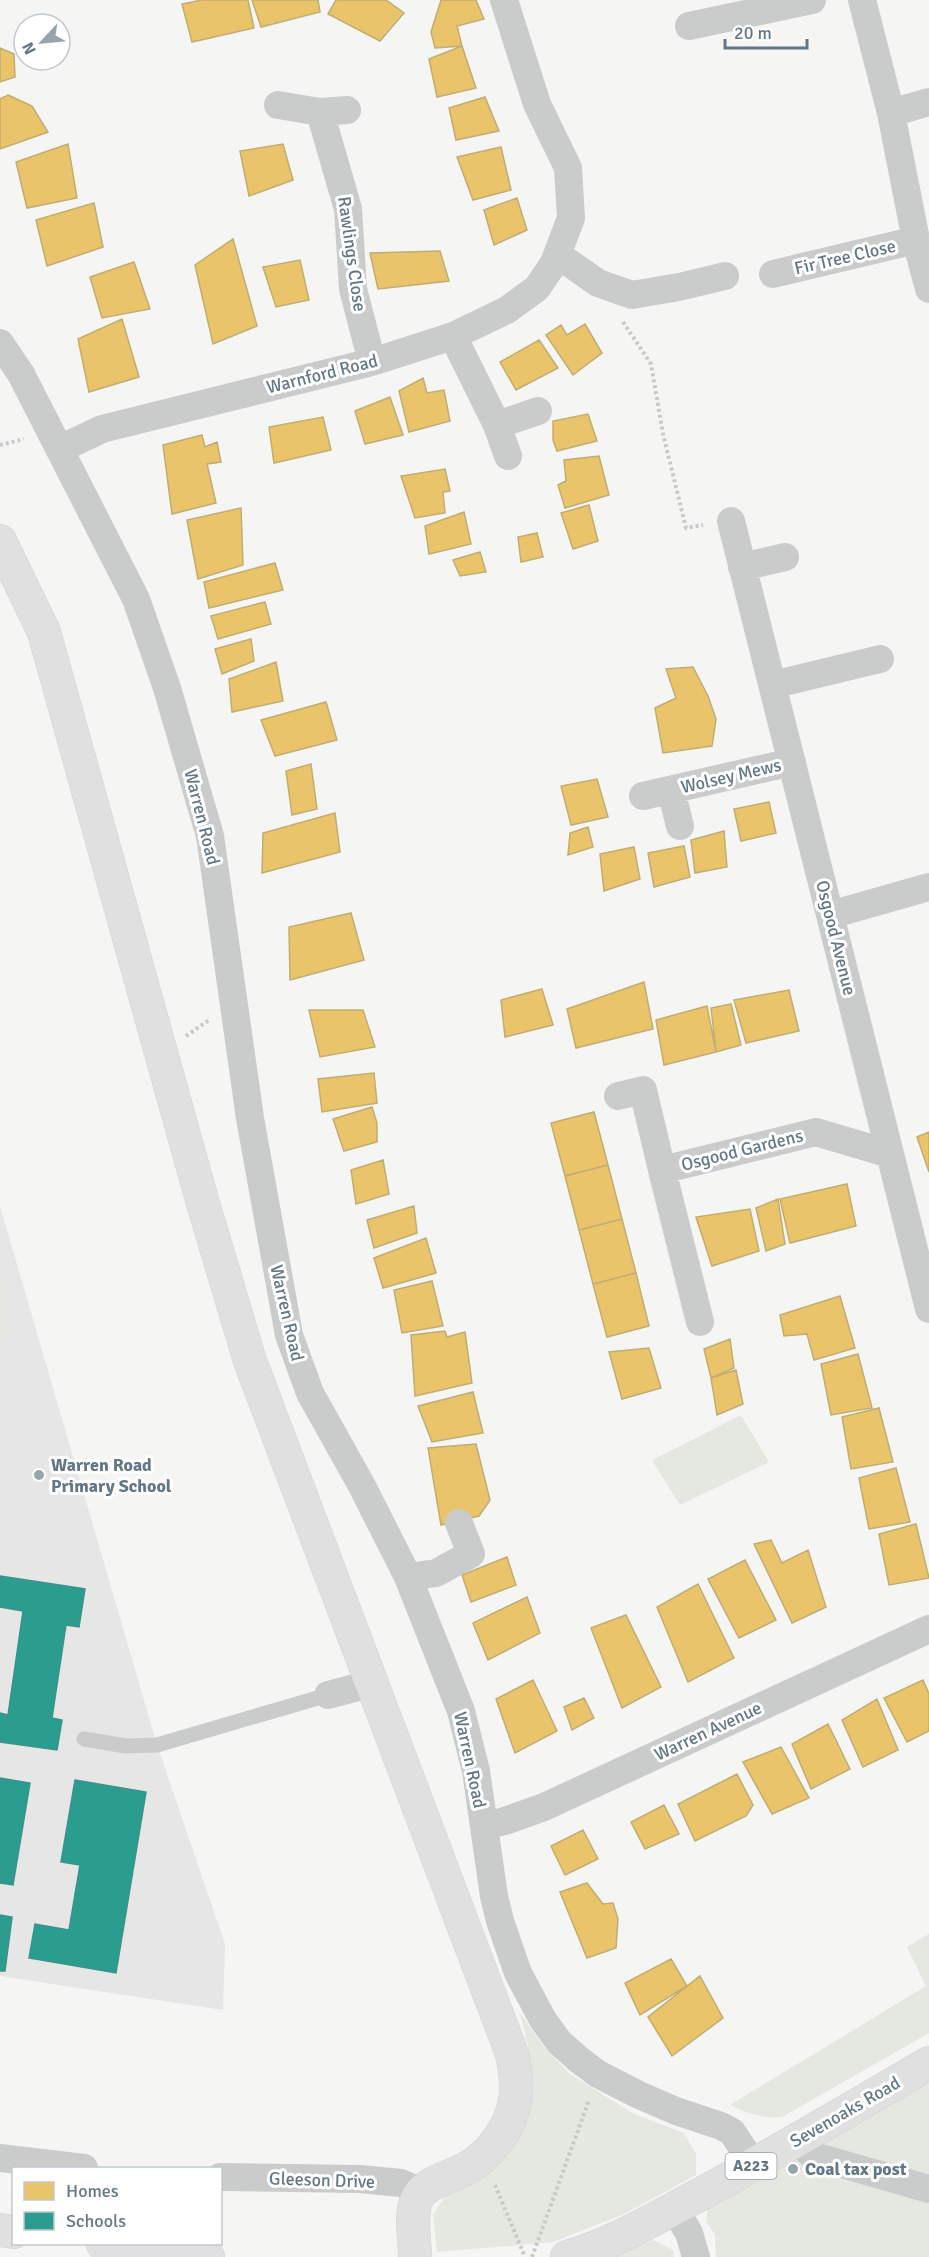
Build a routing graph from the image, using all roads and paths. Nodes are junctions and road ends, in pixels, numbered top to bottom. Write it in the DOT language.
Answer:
graph roads {
  1 [pos="504,0"];
  2 [pos="812,0"];
  3 [pos="862,0"];
  4 [pos="689,26"];
  5 [pos="929,102"];
  6 [pos="278,105"];
  7 [pos="891,112"];
  8 [pos="916,240"];
  9 [pos="558,255"];
  10 [pos="773,274"];
  11 [pos="725,276"];
  12 [pos="929,290"];
  13 [pos="617,316"];
  14 [pos="453,336"];
  15 [pos="0,343"];
  16 [pos="372,362"];
  17 [pos="538,411"];
  18 [pos="497,425"];
  19 [pos="60,449"];
  20 [pos="508,456"];
  21 [pos="731,521"];
  22 [pos="0,541"];
  23 [pos="785,556"];
  24 [pos="742,567"];
  25 [pos="880,659"];
  26 [pos="772,684"];
  27 [pos="792,762"];
  28 [pos="671,790"];
  29 [pos="643,796"];
  30 [pos="680,826"];
  31 [pos="929,886"];
  32 [pos="830,915"];
  33 [pos="234,1002"];
  34 [pos="161,1054"];
  35 [pos="618,1096"];
  36 [pos="890,1154"];
  37 [pos="662,1170"];
  38 [pos="921,1243"];
  39 [pos="929,1309"];
  40 [pos="700,1322"];
  41 [pos="459,1524"];
  42 [pos="408,1577"];
  43 [pos="929,1629"];
  44 [pos="370,1684"];
  45 [pos="328,1695"];
  46 [pos="84,1739"];
  47 [pos="484,1827"];
  48 [pos="929,2063"];
  49 [pos="598,2074"];
  50 [pos="795,2141"];
  51 [pos="483,2157"];
  52 [pos="0,2158"];
  53 [pos="754,2165"];
  54 [pos="69,2167"];
  55 [pos="222,2177"];
  56 [pos="929,2189"];
  57 [pos="418,2196"];
  58 [pos="674,2208"];
  59 [pos="111,2245"];
  60 [pos="196,2256"];
  61 [pos="415,2257"];
  62 [pos="525,2257"];
  63 [pos="532,2257"];
  64 [pos="567,2257"];
  65 [pos="696,2257"];
  1 -- 9 [label="street, Warnford Road"];
  2 -- 4 [label="street"];
  3 -- 7 [label="street"];
  5 -- 7 [label="street"];
  6 -- 16 [label="street, Rawlings Close"];
  7 -- 8 [label="street"];
  8 -- 10 [label="street, Fir Tree Close"];
  8 -- 12 [label="street"];
  9 -- 11 [label="street"];
  9 -- 14 [label="street, Warnford Road"];
  13 -- 21 [label="path"];
  14 -- 16 [label="street, Warnford Road"];
  14 -- 18 [label="street"];
  15 -- 19 [label="street, Warren Road"];
  16 -- 19 [label="street, Warnford Road"];
  17 -- 18 [label="street"];
  18 -- 20 [label="street"];
  19 -- 33 [label="street, Warren Road"];
  21 -- 24 [label="street, Osgood Avenue"];
  22 -- 34 [label="street"];
  23 -- 24 [label="street"];
  24 -- 26 [label="street, Osgood Avenue"];
  25 -- 26 [label="street"];
  26 -- 27 [label="street, Osgood Avenue"];
  27 -- 28 [label="street, Wolsey Mews"];
  27 -- 32 [label="street, Osgood Avenue"];
  28 -- 29 [label="street, Wolsey Mews"];
  28 -- 30 [label="street, Wolsey Mews"];
  31 -- 32 [label="street"];
  32 -- 36 [label="street, Osgood Avenue"];
  33 -- 34 [label="path"];
  33 -- 42 [label="street, Warren Road"];
  34 -- 44 [label="street"];
  35 -- 37 [label="street, Osgood Gardens"];
  36 -- 37 [label="street, Osgood Gardens"];
  36 -- 38 [label="street, Osgood Avenue"];
  37 -- 40 [label="street, Osgood Gardens"];
  38 -- 39 [label="street, Osgood Avenue"];
  41 -- 42 [label="street"];
  42 -- 47 [label="street, Warren Road"];
  43 -- 47 [label="street, Warren Avenue"];
  44 -- 45 [label="street"];
  44 -- 51 [label="street"];
  45 -- 46 [label="lane"];
  47 -- 49 [label="street, Warren Road"];
  48 -- 50 [label="street, Sevenoaks Road / A223"];
  49 -- 53 [label="street, Warren Road"];
  49 -- 63 [label="path"];
  50 -- 53 [label="street, Sevenoaks Road / A223"];
  50 -- 56 [label="street"];
  51 -- 57 [label="street"];
  51 -- 62 [label="path"];
  52 -- 54 [label="street"];
  53 -- 58 [label="street, Sevenoaks Road / A223"];
  55 -- 57 [label="street, Gleeson Drive"];
  57 -- 61 [label="street"];
  58 -- 64 [label="street, Sevenoaks Road / A223"];
  58 -- 65 [label="street"];
  59 -- 60 [label="street"];
}
